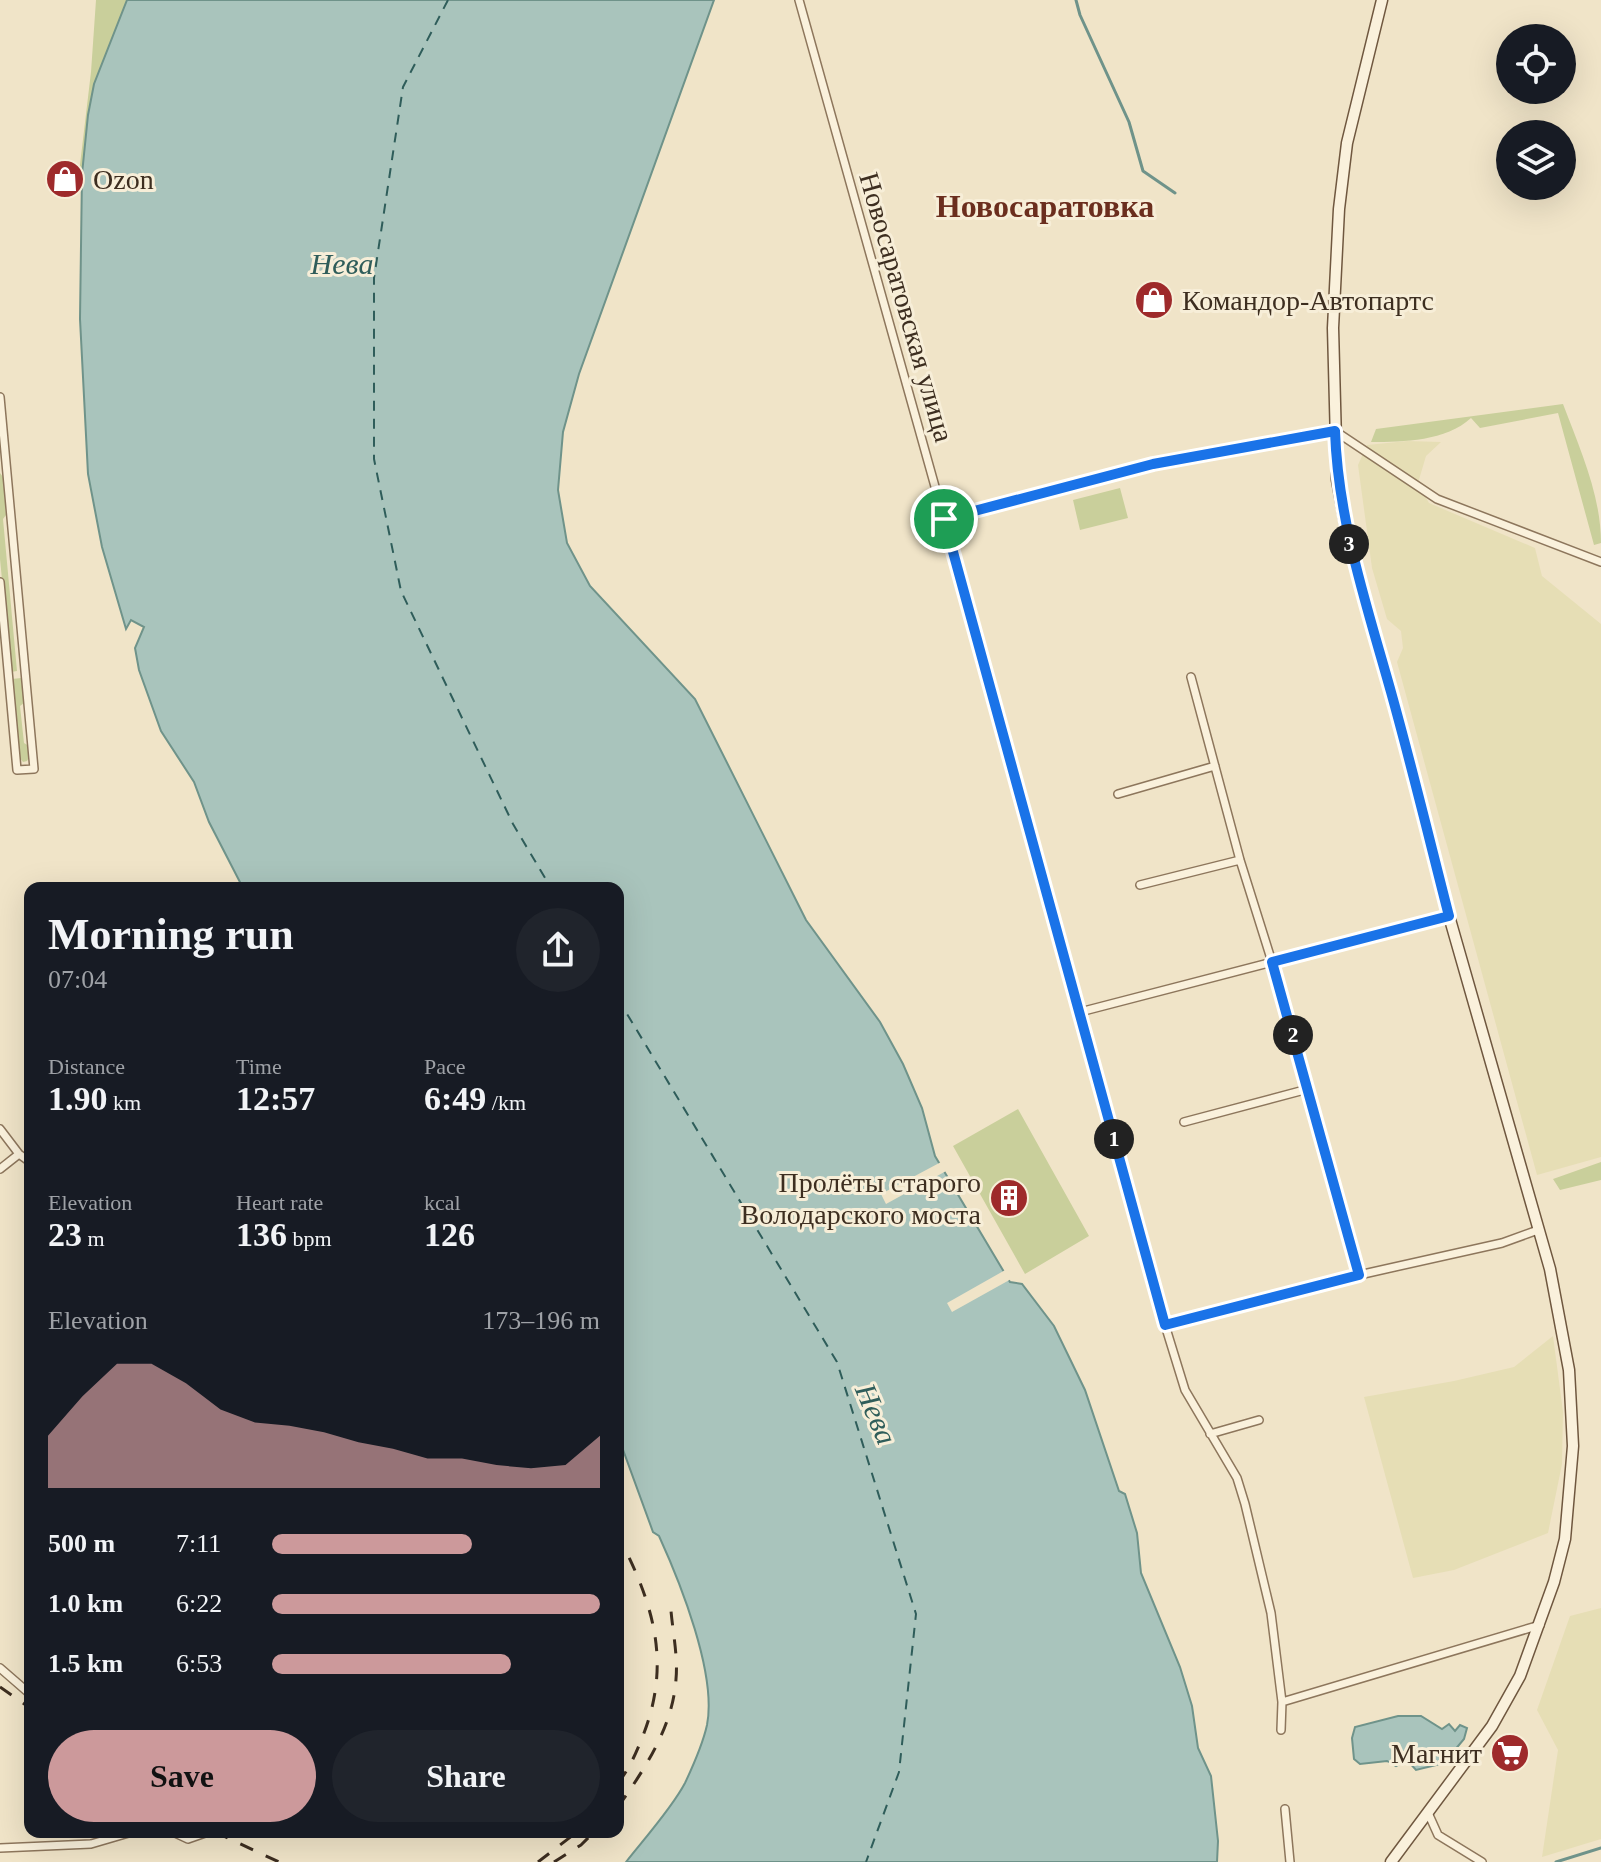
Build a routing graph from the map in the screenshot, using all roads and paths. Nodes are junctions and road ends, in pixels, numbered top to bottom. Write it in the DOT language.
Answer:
graph roads {
  1 [pos="799,0"];
  2 [pos="1382,0"];
  3 [pos="0,397"];
  4 [pos="1335,431"];
  5 [pos="3,462"];
  6 [pos="944,519"];
  7 [pos="1601,562"];
  8 [pos="0,582"];
  9 [pos="4,660"];
  10 [pos="1191,677"];
  11 [pos="1215,766"];
  12 [pos="1118,794"];
  13 [pos="1240,860"];
  14 [pos="1140,885"];
  15 [pos="1449,916"];
  16 [pos="1272,962"];
  17 [pos="1080,1012"];
  18 [pos="1308,1089"];
  19 [pos="1184,1122"];
  20 [pos="0,1129"];
  21 [pos="19,1154"];
  22 [pos="24,1158"];
  23 [pos="0,1169"];
  24 [pos="1538,1230"];
  25 [pos="1359,1275"];
  26 [pos="1165,1325"];
  27 [pos="1259,1420"];
  28 [pos="1210,1434"];
  29 [pos="1540,1625"];
  30 [pos="0,1668"];
  31 [pos="24,1689"];
  32 [pos="1282,1702"];
  33 [pos="1281,1730"];
  34 [pos="1285,1809"];
  35 [pos="1429,1815"];
  36 [pos="112,1838"];
  37 [pos="0,1848"];
  38 [pos="1290,1862"];
  39 [pos="1391,1862"];
  40 [pos="1482,1862"];
  1 -- 6 [label="street, Новосаратовская улица"];
  2 -- 4 [label="main road"];
  3 -- 5 [label="street"];
  4 -- 6 [label="street"];
  4 -- 7 [label="street"];
  4 -- 15 [label="main road"];
  5 -- 9 [label="street"];
  6 -- 17 [label="street, Новосаратовская улица"];
  8 -- 9 [label="street"];
  10 -- 11 [label="street"];
  11 -- 12 [label="street"];
  11 -- 13 [label="street"];
  13 -- 14 [label="street"];
  13 -- 16 [label="street"];
  15 -- 16 [label="street"];
  15 -- 24 [label="main road"];
  16 -- 17 [label="street"];
  16 -- 18 [label="street"];
  17 -- 26 [label="street, Новосаратовская улица"];
  18 -- 19 [label="street"];
  18 -- 25 [label="street"];
  20 -- 21 [label="street"];
  21 -- 22 [label="street"];
  21 -- 23 [label="street"];
  24 -- 25 [label="street"];
  24 -- 29 [label="main road"];
  25 -- 26 [label="street"];
  26 -- 28 [label="street, Новосаратовская улица"];
  27 -- 28 [label="street"];
  28 -- 32 [label="street, Новосаратовская улица"];
  29 -- 32 [label="street"];
  29 -- 35 [label="main road"];
  30 -- 31 [label="street"];
  32 -- 33 [label="street, Новосаратовская улица"];
  34 -- 38 [label="street"];
  35 -- 39 [label="main road"];
  35 -- 40 [label="street"];
  36 -- 37 [label="street"];
}
